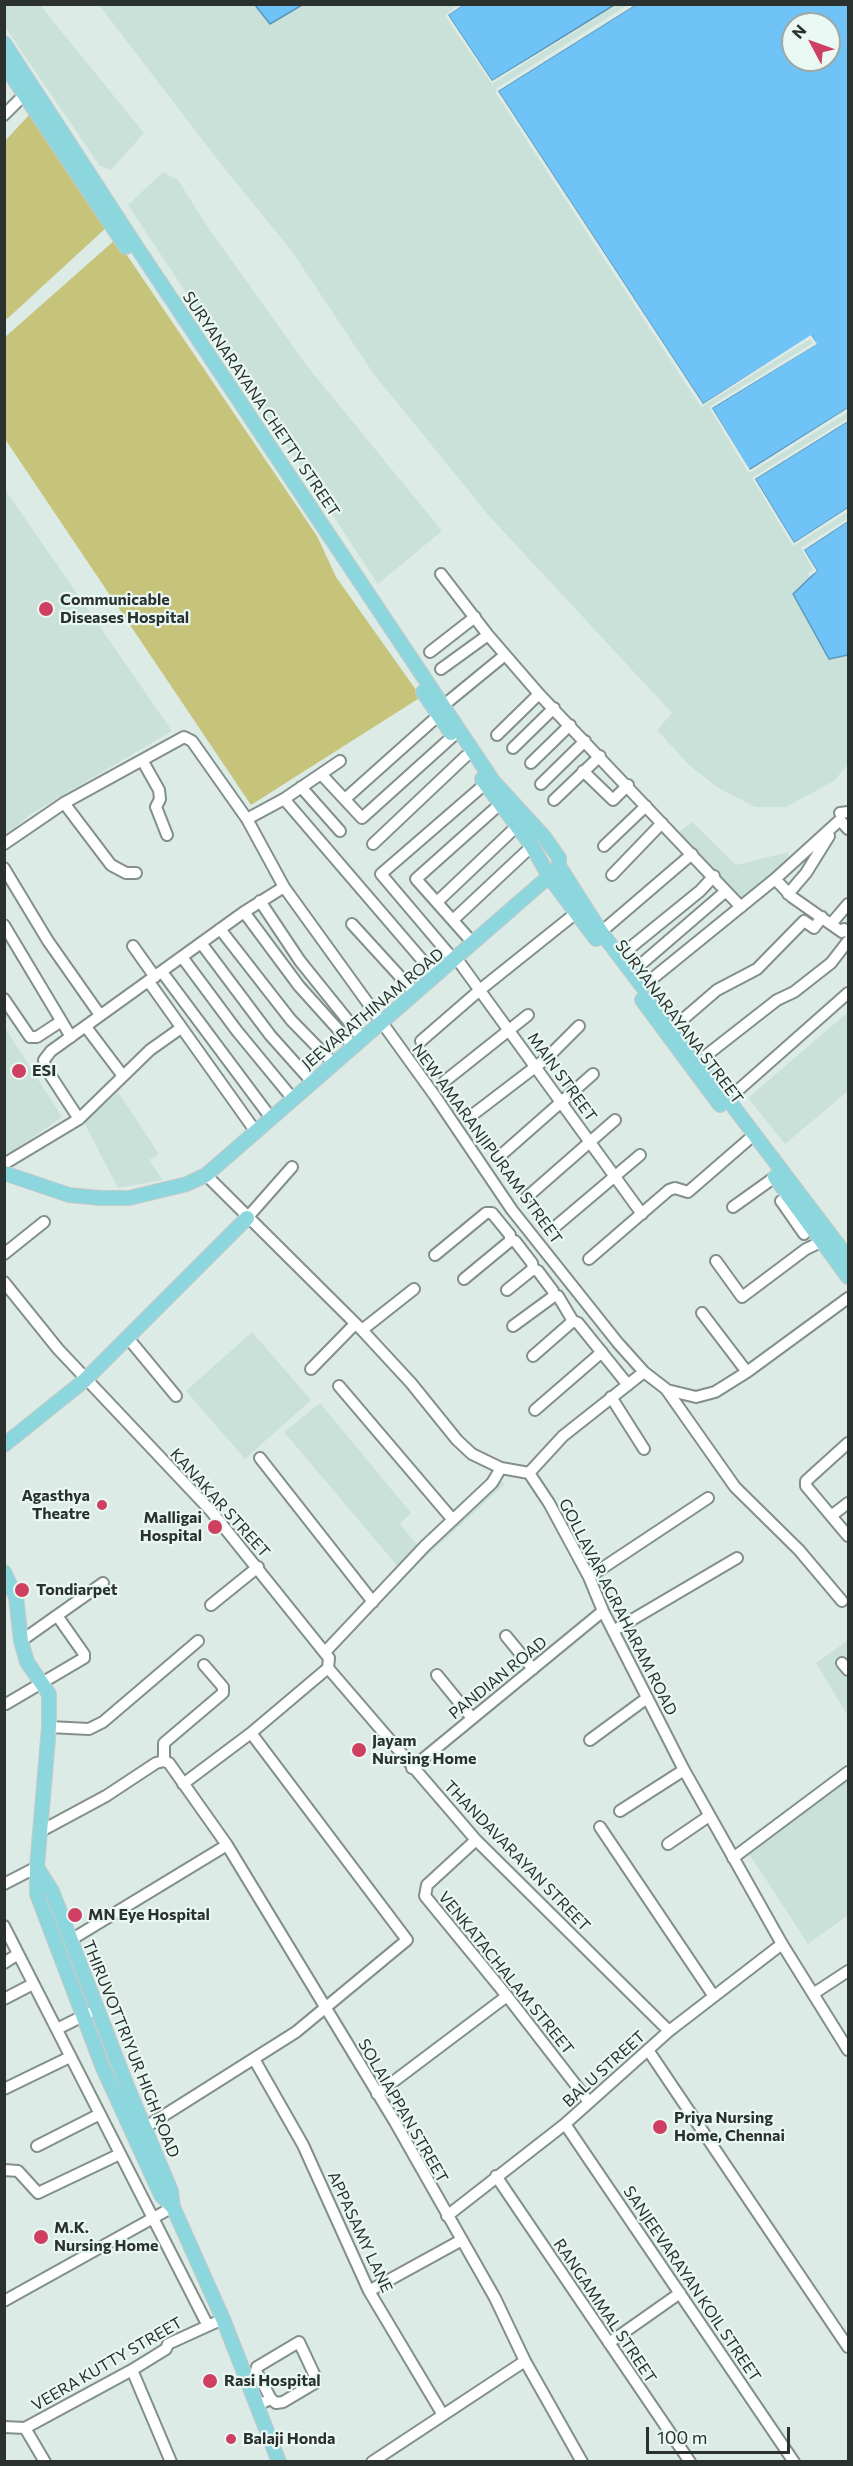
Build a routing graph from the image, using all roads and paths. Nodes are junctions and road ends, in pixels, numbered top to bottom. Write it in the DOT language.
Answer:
graph roads {
  1 [pos="4,43"];
  2 [pos="4,64"];
  3 [pos="25,94"];
  4 [pos="4,115"];
  5 [pos="441,574"];
  6 [pos="475,617"];
  7 [pos="488,635"];
  8 [pos="430,652"];
  9 [pos="505,655"];
  10 [pos="441,669"];
  11 [pos="539,694"];
  12 [pos="554,708"];
  13 [pos="441,710"];
  14 [pos="570,724"];
  15 [pos="497,735"];
  16 [pos="453,736"];
  17 [pos="585,741"];
  18 [pos="513,748"];
  19 [pos="466,756"];
  20 [pos="600,756"];
  21 [pos="142,760"];
  22 [pos="340,761"];
  23 [pos="531,763"];
  24 [pos="583,771"];
  25 [pos="321,774"];
  26 [pos="489,783"];
  27 [pos="541,784"];
  28 [pos="628,785"];
  29 [pos="300,787"];
  30 [pos="284,799"];
  31 [pos="345,799"];
  32 [pos="554,800"];
  33 [pos="64,803"];
  34 [pos="500,804"];
  35 [pos="646,806"];
  36 [pos="247,819"];
  37 [pos="662,823"];
  38 [pos="516,827"];
  39 [pos="849,828"];
  40 [pos="829,830"];
  41 [pos="340,831"];
  42 [pos="167,835"];
  43 [pos="4,844"];
  44 [pos="374,844"];
  45 [pos="532,846"];
  46 [pos="604,846"];
  47 [pos="692,854"];
  48 [pos="559,866"];
  49 [pos="4,868"];
  50 [pos="136,873"];
  51 [pos="612,875"];
  52 [pos="714,876"];
  53 [pos="550,878"];
  54 [pos="775,879"];
  55 [pos="284,887"];
  56 [pos="726,891"];
  57 [pos="789,894"];
  58 [pos="260,901"];
  59 [pos="437,902"];
  60 [pos="849,904"];
  61 [pos="741,907"];
  62 [pos="244,912"];
  63 [pos="576,913"];
  64 [pos="453,920"];
  65 [pos="826,920"];
  66 [pos="352,924"];
  67 [pos="4,925"];
  68 [pos="220,929"];
  69 [pos="601,932"];
  70 [pos="849,932"];
  71 [pos="849,941"];
  72 [pos="472,942"];
  73 [pos="201,943"];
  74 [pos="133,946"];
  75 [pos="620,956"];
  76 [pos="182,957"];
  77 [pos="455,959"];
  78 [pos="632,972"];
  79 [pos="435,975"];
  80 [pos="156,977"];
  81 [pos="642,987"];
  82 [pos="480,989"];
  83 [pos="415,993"];
  84 [pos="849,993"];
  85 [pos="4,999"];
  86 [pos="100,1015"];
  87 [pos="528,1016"];
  88 [pos="60,1022"];
  89 [pos="380,1023"];
  90 [pos="86,1026"];
  91 [pos="579,1026"];
  92 [pos="674,1027"];
  93 [pos="181,1028"];
  94 [pos="509,1029"];
  95 [pos="71,1037"];
  96 [pos="421,1041"];
  97 [pos="357,1042"];
  98 [pos="699,1061"];
  99 [pos="333,1064"];
  100 [pos="535,1065"];
  101 [pos="593,1074"];
  102 [pos="123,1076"];
  103 [pos="312,1082"];
  104 [pos="445,1082"];
  105 [pos="292,1100"];
  106 [pos="727,1100"];
  107 [pos="562,1103"];
  108 [pos="471,1116"];
  109 [pos="271,1118"];
  110 [pos="80,1119"];
  111 [pos="615,1120"];
  112 [pos="256,1132"];
  113 [pos="748,1140"];
  114 [pos="590,1142"];
  115 [pos="640,1155"];
  116 [pos="500,1156"];
  117 [pos="4,1164"];
  118 [pos="292,1167"];
  119 [pos="4,1173"];
  120 [pos="206,1175"];
  121 [pos="616,1176"];
  122 [pos="775,1177"];
  123 [pos="527,1197"];
  124 [pos="789,1197"];
  125 [pos="733,1207"];
  126 [pos="642,1214"];
  127 [pos="247,1218"];
  128 [pos="44,1222"];
  129 [pos="556,1226"];
  130 [pos="804,1234"];
  131 [pos="510,1241"];
  132 [pos="821,1242"];
  133 [pos="4,1254"];
  134 [pos="435,1255"];
  135 [pos="849,1258"];
  136 [pos="589,1259"];
  137 [pos="716,1261"];
  138 [pos="533,1269"];
  139 [pos="849,1277"];
  140 [pos="464,1279"];
  141 [pos="4,1282"];
  142 [pos="414,1289"];
  143 [pos="507,1290"];
  144 [pos="554,1296"];
  145 [pos="849,1298"];
  146 [pos="702,1313"];
  147 [pos="573,1321"];
  148 [pos="513,1326"];
  149 [pos="359,1327"];
  150 [pos="128,1338"];
  151 [pos="602,1352"];
  152 [pos="533,1356"];
  153 [pos="311,1369"];
  154 [pos="644,1372"];
  155 [pos="747,1372"];
  156 [pos="86,1380"];
  157 [pos="628,1385"];
  158 [pos="339,1386"];
  159 [pos="666,1389"];
  160 [pos="176,1396"];
  161 [pos="611,1397"];
  162 [pos="535,1410"];
  163 [pos="849,1443"];
  164 [pos="4,1445"];
  165 [pos="644,1449"];
  166 [pos="260,1458"];
  167 [pos="501,1468"];
  168 [pos="528,1473"];
  169 [pos="708,1498"];
  170 [pos="849,1503"];
  171 [pos="831,1516"];
  172 [pos="453,1520"];
  173 [pos="849,1536"];
  174 [pos="737,1558"];
  175 [pos="258,1567"];
  176 [pos="4,1572"];
  177 [pos="589,1577"];
  178 [pos="103,1584"];
  179 [pos="842,1601"];
  180 [pos="373,1602"];
  181 [pos="211,1605"];
  182 [pos="603,1611"];
  183 [pos="58,1617"];
  184 [pos="613,1631"];
  185 [pos="506,1636"];
  186 [pos="21,1641"];
  187 [pos="198,1641"];
  188 [pos="326,1652"];
  189 [pos="204,1665"];
  190 [pos="328,1668"];
  191 [pos="533,1669"];
  192 [pos="436,1675"];
  193 [pos="42,1684"];
  194 [pos="647,1698"];
  195 [pos="6,1704"];
  196 [pos="472,1718"];
  197 [pos="49,1727"];
  198 [pos="251,1733"];
  199 [pos="590,1740"];
  200 [pos="164,1761"];
  201 [pos="412,1768"];
  202 [pos="684,1770"];
  203 [pos="849,1772"];
  204 [pos="183,1784"];
  205 [pos="620,1811"];
  206 [pos="709,1816"];
  207 [pos="600,1827"];
  208 [pos="41,1831"];
  209 [pos="476,1840"];
  210 [pos="668,1844"];
  211 [pos="227,1845"];
  212 [pos="734,1858"];
  213 [pos="37,1867"];
  214 [pos="4,1884"];
  215 [pos="4,1926"];
  216 [pos="69,1941"];
  217 [pos="782,1944"];
  218 [pos="18,1954"];
  219 [pos="4,1963"];
  220 [pos="849,1971"];
  221 [pos="33,1984"];
  222 [pos="813,1994"];
  223 [pos="713,1995"];
  224 [pos="507,1996"];
  225 [pos="4,2000"];
  226 [pos="324,2007"];
  227 [pos="97,2009"];
  228 [pos="83,2016"];
  229 [pos="57,2029"];
  230 [pos="669,2031"];
  231 [pos="648,2050"];
  232 [pos="849,2050"];
  233 [pos="70,2057"];
  234 [pos="254,2060"];
  235 [pos="4,2089"];
  236 [pos="377,2094"];
  237 [pos="589,2102"];
  238 [pos="100,2114"];
  239 [pos="565,2124"];
  240 [pos="144,2128"];
  241 [pos="38,2146"];
  242 [pos="120,2154"];
  243 [pos="4,2170"];
  244 [pos="496,2176"];
  245 [pos="173,2207"];
  246 [pos="447,2216"];
  247 [pos="154,2219"];
  248 [pos="460,2241"];
  249 [pos="369,2291"];
  250 [pos="680,2293"];
  251 [pos="4,2301"];
  252 [pos="222,2319"];
  253 [pos="207,2324"];
  254 [pos="609,2343"];
  255 [pos="849,2348"];
  256 [pos="525,2361"];
  257 [pos="250,2369"];
  258 [pos="132,2370"];
  259 [pos="271,2399"];
  260 [pos="257,2405"];
  261 [pos="443,2415"];
  262 [pos="4,2427"];
  263 [pos="25,2428"];
  264 [pos="42,2457"];
  265 [pos="31,2462"];
  266 [pos="171,2462"];
  267 [pos="279,2462"];
  268 [pos="372,2462"];
  269 [pos="582,2462"];
  270 [pos="690,2462"];
  271 [pos="794,2462"];
  1 -- 13 [label="main road, SURYANARAYANA CHETTY STREET"];
  2 -- 3 [label="main road, SURYANARAYANA CHETTY STREET"];
  3 -- 4 [label="street"];
  3 -- 13 [label="main road, SURYANARAYANA CHETTY STREET"];
  5 -- 6 [label="street"];
  6 -- 7 [label="street"];
  6 -- 8 [label="street"];
  7 -- 9 [label="street"];
  7 -- 10 [label="street"];
  9 -- 11 [label="street"];
  9 -- 13 [label="street"];
  11 -- 12 [label="street"];
  11 -- 15 [label="street"];
  12 -- 14 [label="street"];
  12 -- 18 [label="street"];
  13 -- 16 [label="main road, SURYANARAYANA CHETTY STREET"];
  13 -- 26 [label="main road, SURYANARAYANA CHETTY STREET"];
  13 -- 31 [label="street"];
  14 -- 17 [label="street"];
  14 -- 23 [label="street"];
  16 -- 19 [label="main road, SURYANARAYANA CHETTY STREET"];
  16 -- 31 [label="street"];
  17 -- 20 [label="street"];
  17 -- 27 [label="street"];
  19 -- 26 [label="main road, SURYANARAYANA CHETTY STREET"];
  19 -- 44 [label="street"];
  20 -- 24 [label="street"];
  20 -- 28 [label="street"];
  21 -- 33 [label="street"];
  21 -- 36 [label="street, NEW AMARANJIPURAM STREET"];
  21 -- 42 [label="street"];
  22 -- 25 [label="street"];
  24 -- 28 [label="street"];
  24 -- 32 [label="street"];
  25 -- 29 [label="street"];
  25 -- 31 [label="street"];
  26 -- 34 [label="main road, SURYANARAYANA STREET"];
  26 -- 48 [label="main road, SURYANARAYANA STREET"];
  26 -- 77 [label="street, MAIN STREET"];
  28 -- 35 [label="street"];
  29 -- 30 [label="street"];
  29 -- 41 [label="street"];
  30 -- 36 [label="street"];
  30 -- 79 [label="street"];
  33 -- 43 [label="street"];
  33 -- 50 [label="street"];
  34 -- 38 [label="main road, SURYANARAYANA STREET"];
  34 -- 59 [label="street"];
  35 -- 37 [label="street"];
  35 -- 46 [label="street"];
  36 -- 55 [label="street, NEW AMARANJIPURAM STREET"];
  37 -- 47 [label="street"];
  37 -- 51 [label="street"];
  38 -- 45 [label="main road, SURYANARAYANA STREET"];
  38 -- 59 [label="street"];
  39 -- 40 [label="street"];
  40 -- 54 [label="street"];
  40 -- 57 [label="street"];
  45 -- 53 [label="main road, SURYANARAYANA STREET"];
  45 -- 64 [label="street"];
  47 -- 52 [label="street"];
  47 -- 69 [label="street"];
  48 -- 53 [label="main road, JEEVARATHINAM ROAD"];
  48 -- 69 [label="main road, SURYANARAYANA STREET"];
  49 -- 86 [label="street"];
  52 -- 56 [label="street"];
  52 -- 75 [label="street"];
  53 -- 63 [label="main road, SURYANARAYANA STREET"];
  53 -- 72 [label="main road, JEEVARATHINAM ROAD"];
  54 -- 57 [label="street"];
  54 -- 61 [label="street"];
  55 -- 58 [label="street"];
  55 -- 89 [label="street, NEW AMARANJIPURAM STREET"];
  56 -- 61 [label="street"];
  56 -- 78 [label="street"];
  57 -- 65 [label="street"];
  58 -- 62 [label="street"];
  58 -- 97 [label="street"];
  59 -- 64 [label="street"];
  60 -- 65 [label="street"];
  61 -- 81 [label="street"];
  62 -- 68 [label="street"];
  62 -- 97 [label="street"];
  63 -- 82 [label="street"];
  63 -- 113 [label="main road, SURYANARAYANA STREET"];
  64 -- 72 [label="street"];
  65 -- 70 [label="street"];
  65 -- 92 [label="street"];
  66 -- 83 [label="street"];
  67 -- 88 [label="street"];
  68 -- 73 [label="street"];
  68 -- 99 [label="street"];
  69 -- 75 [label="main road, SURYANARAYANA STREET"];
  71 -- 98 [label="street"];
  72 -- 77 [label="main road, JEEVARATHINAM ROAD"];
  73 -- 76 [label="street"];
  73 -- 103 [label="street"];
  74 -- 80 [label="street"];
  75 -- 78 [label="main road, SURYANARAYANA STREET"];
  76 -- 80 [label="street"];
  76 -- 105 [label="street"];
  77 -- 79 [label="main road, JEEVARATHINAM ROAD"];
  77 -- 82 [label="street, MAIN STREET"];
  78 -- 81 [label="main road, SURYANARAYANA STREET"];
  79 -- 83 [label="main road, JEEVARATHINAM ROAD"];
  80 -- 86 [label="street"];
  80 -- 93 [label="street"];
  80 -- 109 [label="street"];
  81 -- 92 [label="main road, SURYANARAYANA STREET"];
  82 -- 94 [label="street, MAIN STREET"];
  82 -- 96 [label="street"];
  83 -- 89 [label="main road, JEEVARATHINAM ROAD"];
  84 -- 106 [label="street"];
  85 -- 88 [label="street"];
  86 -- 90 [label="street"];
  87 -- 94 [label="street"];
  88 -- 95 [label="street"];
  89 -- 97 [label="main road, JEEVARATHINAM ROAD"];
  89 -- 154 [label="street, NEW AMARANJIPURAM STREET"];
  90 -- 95 [label="street"];
  90 -- 102 [label="street"];
  91 -- 100 [label="street"];
  92 -- 98 [label="main road, SURYANARAYANA STREET"];
  93 -- 102 [label="street"];
  93 -- 112 [label="street"];
  94 -- 100 [label="street, MAIN STREET"];
  94 -- 104 [label="street"];
  95 -- 110 [label="street"];
  97 -- 99 [label="main road, JEEVARATHINAM ROAD"];
  98 -- 106 [label="main road, SURYANARAYANA STREET"];
  99 -- 103 [label="main road, JEEVARATHINAM ROAD"];
  100 -- 107 [label="street, MAIN STREET"];
  100 -- 108 [label="street"];
  101 -- 107 [label="street"];
  102 -- 110 [label="street"];
  103 -- 105 [label="main road, JEEVARATHINAM ROAD"];
  105 -- 109 [label="main road, JEEVARATHINAM ROAD"];
  106 -- 135 [label="main road, SURYANARAYANA STREET"];
  107 -- 114 [label="street, MAIN STREET"];
  107 -- 116 [label="street"];
  109 -- 112 [label="main road, JEEVARATHINAM ROAD"];
  110 -- 117 [label="street"];
  111 -- 114 [label="street"];
  112 -- 120 [label="main road, JEEVARATHINAM ROAD"];
  113 -- 122 [label="main road, SURYANARAYANA STREET"];
  113 -- 126 [label="street"];
  114 -- 121 [label="street, MAIN STREET"];
  114 -- 123 [label="street"];
  115 -- 121 [label="street"];
  118 -- 127 [label="street"];
  119 -- 120 [label="main road, JEEVARATHINAM ROAD"];
  120 -- 127 [label="street"];
  121 -- 126 [label="street, MAIN STREET"];
  121 -- 129 [label="street"];
  122 -- 124 [label="main road, SURYANARAYANA STREET"];
  122 -- 125 [label="street"];
  124 -- 130 [label="street"];
  124 -- 132 [label="main road, SURYANARAYANA STREET"];
  126 -- 136 [label="street"];
  127 -- 149 [label="street"];
  127 -- 150 [label="main road"];
  128 -- 133 [label="street"];
  131 -- 134 [label="street"];
  131 -- 138 [label="street"];
  131 -- 140 [label="street"];
  132 -- 137 [label="street"];
  132 -- 139 [label="main road, SURYANARAYANA STREET"];
  138 -- 143 [label="street"];
  138 -- 144 [label="street"];
  141 -- 156 [label="street, KANAKAR STREET"];
  142 -- 149 [label="street"];
  144 -- 147 [label="street"];
  144 -- 148 [label="street"];
  145 -- 155 [label="street"];
  146 -- 155 [label="street"];
  147 -- 151 [label="street"];
  147 -- 152 [label="street"];
  149 -- 153 [label="street"];
  149 -- 167 [label="street"];
  150 -- 156 [label="main road"];
  150 -- 160 [label="street"];
  151 -- 157 [label="street"];
  151 -- 162 [label="street"];
  154 -- 157 [label="street"];
  154 -- 159 [label="street, NEW AMARANJIPURAM STREET"];
  155 -- 159 [label="street"];
  156 -- 164 [label="main road"];
  156 -- 175 [label="street, KANAKAR STREET"];
  157 -- 161 [label="street"];
  158 -- 172 [label="street"];
  159 -- 179 [label="street"];
  161 -- 165 [label="street"];
  161 -- 168 [label="street"];
  163 -- 171 [label="street"];
  166 -- 180 [label="street"];
  167 -- 168 [label="street"];
  167 -- 172 [label="street"];
  168 -- 177 [label="street, GOLLAVAR AGRAHARAM ROAD"];
  169 -- 177 [label="street"];
  170 -- 171 [label="street"];
  171 -- 173 [label="street"];
  172 -- 180 [label="street"];
  174 -- 184 [label="street"];
  175 -- 181 [label="street"];
  175 -- 188 [label="street, KANAKAR STREET"];
  176 -- 186 [label="main road"];
  177 -- 182 [label="street, GOLLAVAR AGRAHARAM ROAD"];
  178 -- 183 [label="street"];
  180 -- 188 [label="street"];
  182 -- 184 [label="street, GOLLAVAR AGRAHARAM ROAD"];
  182 -- 191 [label="street, PANDIAN ROAD"];
  183 -- 186 [label="street"];
  183 -- 193 [label="street"];
  184 -- 194 [label="street, GOLLAVAR AGRAHARAM ROAD"];
  185 -- 191 [label="street"];
  186 -- 193 [label="main road"];
  187 -- 197 [label="street"];
  188 -- 190 [label="street"];
  189 -- 200 [label="street"];
  190 -- 198 [label="street"];
  190 -- 201 [label="street, THANDAVARAYAN STREET"];
  191 -- 196 [label="street, PANDIAN ROAD"];
  192 -- 196 [label="street"];
  193 -- 195 [label="street"];
  193 -- 197 [label="main road"];
  194 -- 199 [label="street"];
  194 -- 202 [label="street, GOLLAVAR AGRAHARAM ROAD"];
  196 -- 201 [label="street, PANDIAN ROAD"];
  197 -- 208 [label="main road"];
  198 -- 204 [label="street"];
  198 -- 226 [label="street"];
  200 -- 204 [label="street, SOLAIAPPAN STREET"];
  200 -- 208 [label="street"];
  201 -- 209 [label="street, THANDAVARAYAN STREET"];
  202 -- 205 [label="street"];
  202 -- 206 [label="street, GOLLAVAR AGRAHARAM ROAD"];
  203 -- 212 [label="street"];
  204 -- 211 [label="street, SOLAIAPPAN STREET"];
  206 -- 210 [label="street"];
  206 -- 212 [label="street, GOLLAVAR AGRAHARAM ROAD"];
  207 -- 223 [label="street"];
  208 -- 213 [label="main road"];
  209 -- 224 [label="street, VENKATACHALAM STREET"];
  209 -- 230 [label="street, THANDAVARAYAN STREET"];
  211 -- 216 [label="street"];
  211 -- 226 [label="street, SOLAIAPPAN STREET"];
  212 -- 217 [label="street, GOLLAVAR AGRAHARAM ROAD"];
  213 -- 214 [label="street"];
  213 -- 216 [label="main road, THIRUVOTTRIYUR HIGH ROAD"];
  213 -- 228 [label="main road"];
  215 -- 218 [label="street"];
  216 -- 227 [label="main road, THIRUVOTTRIYUR HIGH ROAD"];
  217 -- 222 [label="street, GOLLAVAR AGRAHARAM ROAD"];
  217 -- 223 [label="street, BALU STREET"];
  218 -- 219 [label="street"];
  218 -- 221 [label="street"];
  220 -- 222 [label="street"];
  221 -- 225 [label="street"];
  221 -- 229 [label="street"];
  222 -- 232 [label="street, GOLLAVAR AGRAHARAM ROAD"];
  223 -- 230 [label="street, BALU STREET"];
  224 -- 236 [label="street"];
  224 -- 237 [label="street, VENKATACHALAM STREET"];
  226 -- 234 [label="street"];
  226 -- 236 [label="street, SOLAIAPPAN STREET"];
  227 -- 228 [label="street"];
  227 -- 240 [label="main road, THIRUVOTTRIYUR HIGH ROAD"];
  228 -- 229 [label="street"];
  228 -- 245 [label="main road"];
  229 -- 233 [label="street"];
  230 -- 231 [label="street, BALU STREET"];
  231 -- 237 [label="street, BALU STREET"];
  231 -- 255 [label="street"];
  233 -- 235 [label="street"];
  233 -- 238 [label="street"];
  234 -- 240 [label="street"];
  234 -- 249 [label="street, APPASAMY LANE"];
  236 -- 246 [label="street, SOLAIAPPAN STREET"];
  237 -- 239 [label="street, BALU STREET"];
  238 -- 241 [label="street"];
  238 -- 242 [label="street"];
  239 -- 244 [label="street, BALU STREET"];
  239 -- 250 [label="street, SANJEEVARAYAN KOIL STREET"];
  240 -- 245 [label="main road, THIRUVOTTRIYUR HIGH ROAD"];
  242 -- 243 [label="street"];
  242 -- 247 [label="street"];
  244 -- 246 [label="street, BALU STREET"];
  244 -- 254 [label="street, RANGAMMAL STREET"];
  245 -- 247 [label="street"];
  245 -- 252 [label="main road, THIRUVOTTRIYUR HIGH ROAD"];
  246 -- 248 [label="street, SOLAIAPPAN STREET"];
  247 -- 251 [label="street"];
  247 -- 253 [label="street"];
  248 -- 249 [label="street"];
  248 -- 256 [label="street, SOLAIAPPAN STREET"];
  249 -- 261 [label="street, APPASAMY LANE"];
  250 -- 254 [label="street"];
  250 -- 271 [label="street, SANJEEVARAYAN KOIL STREET"];
  252 -- 253 [label="street, VEERA KUTTY STREET"];
  252 -- 257 [label="main road, THIRUVOTTRIYUR HIGH ROAD"];
  253 -- 258 [label="street, VEERA KUTTY STREET"];
  254 -- 270 [label="street, RANGAMMAL STREET"];
  256 -- 261 [label="street"];
  256 -- 269 [label="street, SOLAIAPPAN STREET"];
  257 -- 259 [label="street"];
  257 -- 259 [label="street"];
  257 -- 260 [label="main road, THIRUVOTTRIYUR HIGH ROAD"];
  258 -- 263 [label="street, VEERA KUTTY STREET"];
  258 -- 266 [label="street"];
  259 -- 260 [label="street"];
  260 -- 267 [label="main road, THIRUVOTTRIYUR HIGH ROAD"];
  261 -- 268 [label="street"];
  262 -- 263 [label="street, VEERA KUTTY STREET"];
  263 -- 264 [label="street"];
  264 -- 265 [label="street"];
}
